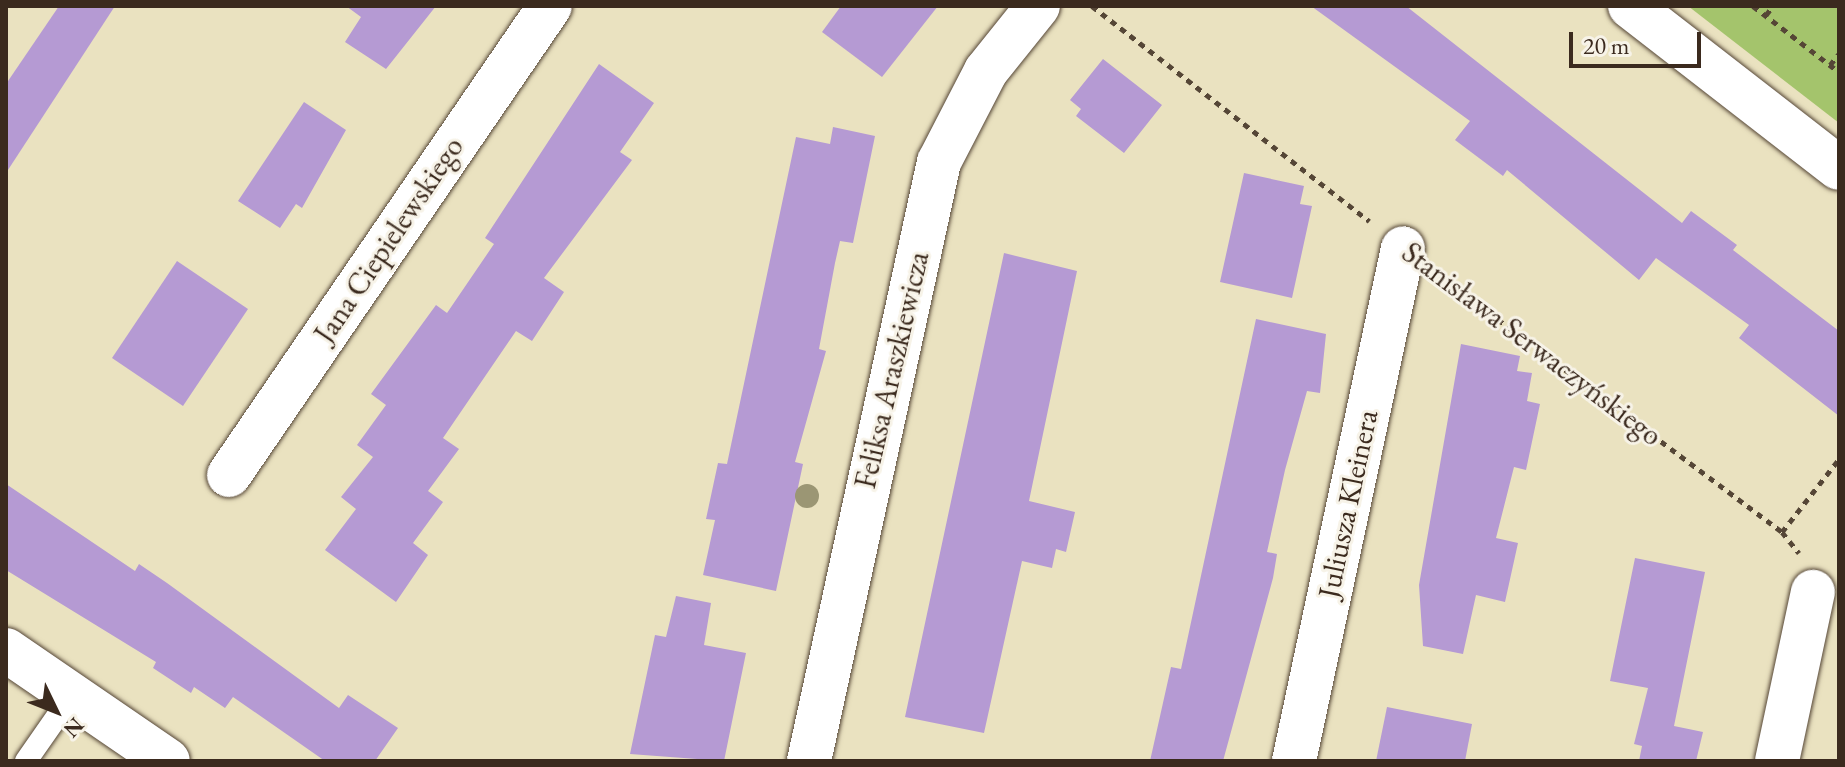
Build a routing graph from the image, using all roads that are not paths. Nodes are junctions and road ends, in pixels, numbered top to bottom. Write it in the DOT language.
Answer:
graph roads {
  1 [pos="550,6"];
  2 [pos="1038,6"];
  3 [pos="1630,6"];
  4 [pos="1839,168"];
  5 [pos="1403,248"];
  6 [pos="229,475"];
  7 [pos="1813,592"];
  8 [pos="6,650"];
  9 [pos="72,695"];
  10 [pos="26,761"];
  11 [pos="168,761"];
  12 [pos="809,761"];
  13 [pos="1294,761"];
  14 [pos="1777,761"];
  1 -- 6 [label="street, Jana Ciepielewskiego"];
  2 -- 12 [label="street, Feliksa Araszkiewicza"];
  3 -- 4 [label="street"];
  5 -- 13 [label="street, Juliusza Kleinera"];
  7 -- 14 [label="street"];
  8 -- 9 [label="street"];
  9 -- 10 [label="lane"];
  9 -- 11 [label="street"];
}
